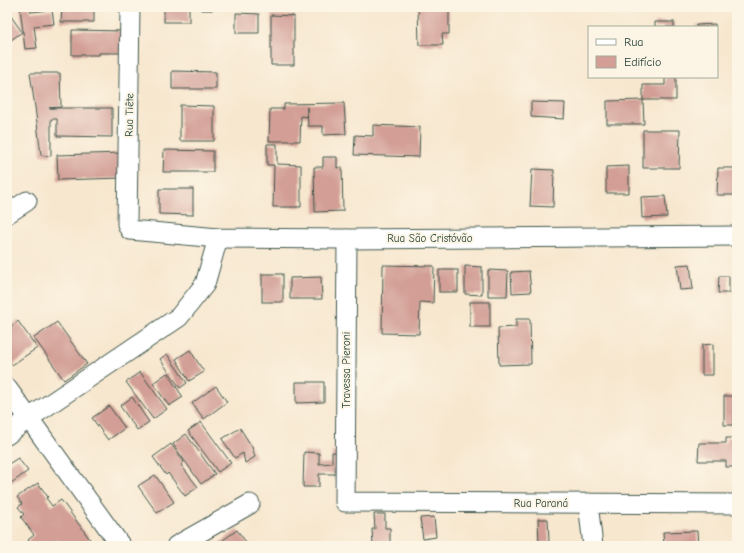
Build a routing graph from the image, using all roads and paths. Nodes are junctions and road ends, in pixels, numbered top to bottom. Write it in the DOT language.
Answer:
graph roads {
  1 [pos="130,7"];
  2 [pos="26,201"];
  3 [pos="7,214"];
  4 [pos="128,224"];
  5 [pos="737,236"];
  6 [pos="218,238"];
  7 [pos="347,239"];
  8 [pos="7,388"];
  9 [pos="29,418"];
  10 [pos="7,435"];
  11 [pos="345,502"];
  12 [pos="588,503"];
  13 [pos="250,504"];
  14 [pos="737,504"];
  15 [pos="121,546"];
  16 [pos="176,546"];
  17 [pos="593,546"];
  1 -- 4 [label="street, Rua Tiête"];
  2 -- 3 [label="street"];
  4 -- 6 [label="street, Rua São Cristóvão"];
  5 -- 7 [label="street, Rua São Cristóvão"];
  6 -- 7 [label="street, Rua São Cristóvão"];
  6 -- 9 [label="street"];
  7 -- 11 [label="street, Travessa Pieroni"];
  8 -- 9 [label="street"];
  9 -- 10 [label="street"];
  9 -- 15 [label="street"];
  11 -- 12 [label="street, Rua Paraná"];
  12 -- 14 [label="street, Rua Paraná"];
  12 -- 17 [label="street"];
  13 -- 16 [label="street"];
}
